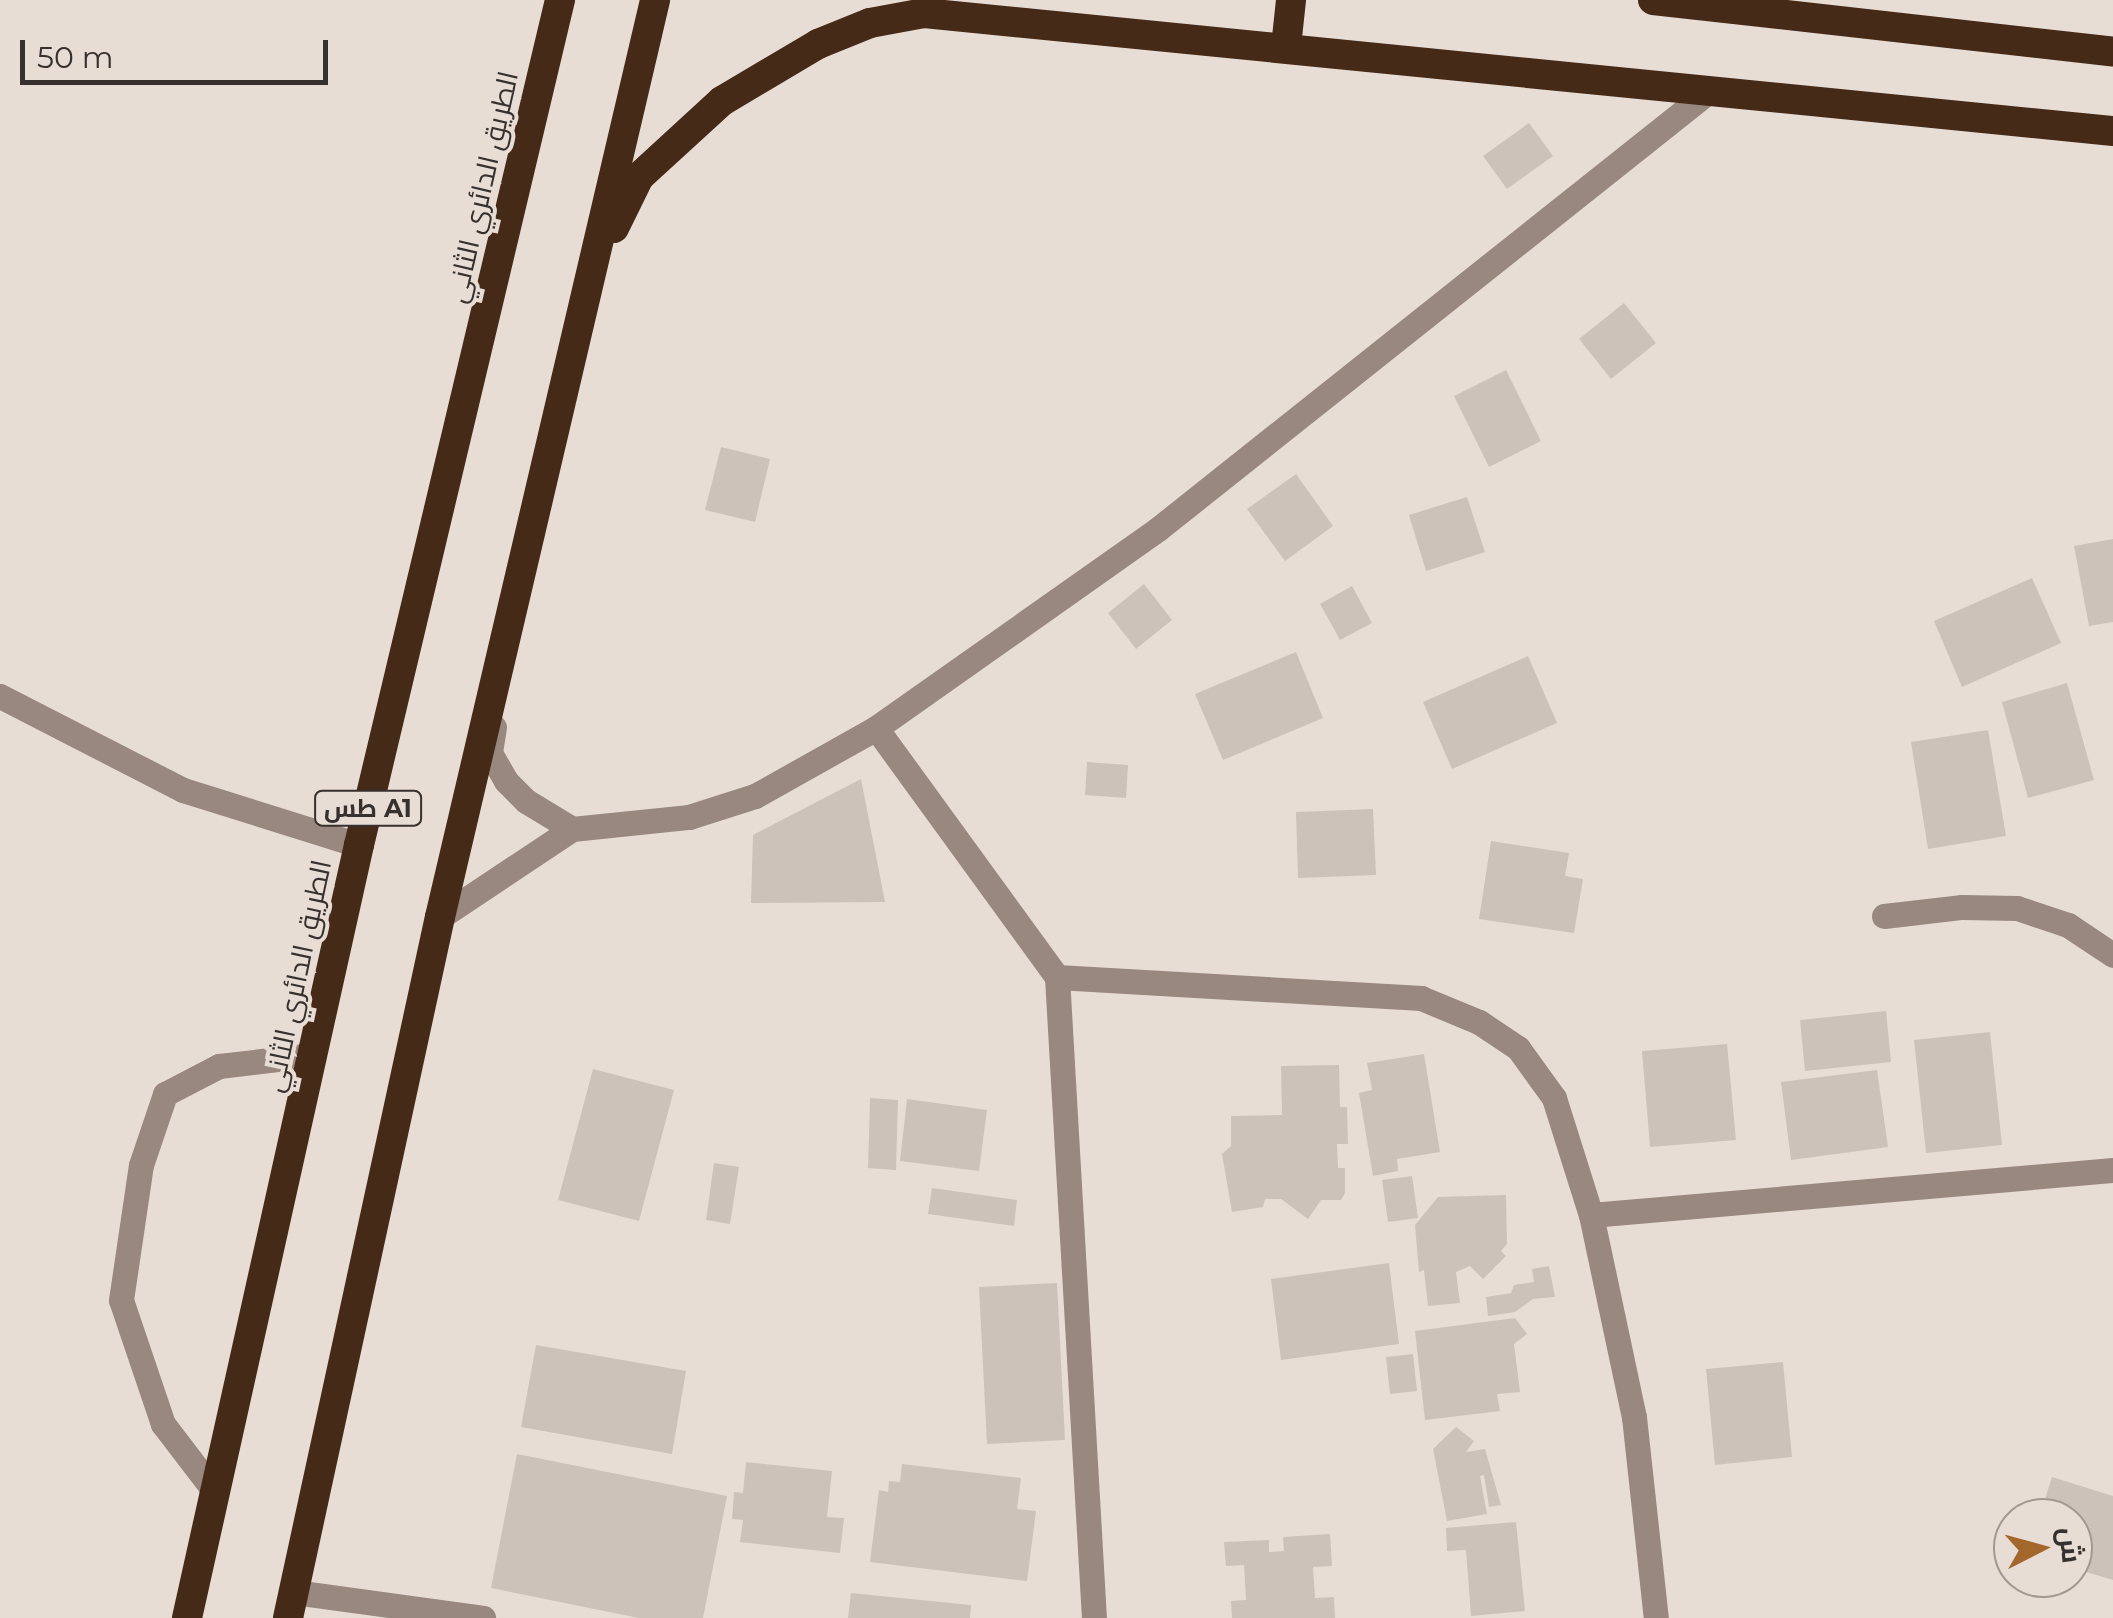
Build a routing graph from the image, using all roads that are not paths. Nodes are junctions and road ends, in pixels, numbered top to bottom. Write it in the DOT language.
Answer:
graph roads {
  1 [pos="560,0"];
  2 [pos="655,0"];
  3 [pos="1292,0"];
  4 [pos="1653,0"];
  5 [pos="1810,8"];
  6 [pos="1286,47"];
  7 [pos="2113,52"];
  8 [pos="1710,92"];
  9 [pos="2113,131"];
  10 [pos="596,254"];
  11 [pos="505,650"];
  12 [pos="0,696"];
  13 [pos="876,728"];
  14 [pos="572,829"];
  15 [pos="359,845"];
  16 [pos="1884,916"];
  17 [pos="440,917"];
  18 [pos="2113,955"];
  19 [pos="1057,977"];
  20 [pos="312,1055"];
  21 [pos="2113,1170"];
  22 [pos="1591,1215"];
  23 [pos="216,1492"];
  24 [pos="291,1605"];
  25 [pos="188,1618"];
  26 [pos="483,1618"];
  27 [pos="1094,1618"];
  28 [pos="1656,1618"];
  1 -- 15 [label="highway, الطريق الدائري الثاني / طس A1"];
  2 -- 10 [label="highway, طس A1"];
  3 -- 6 [label="highway"];
  4 -- 5 [label="highway"];
  5 -- 7 [label="highway"];
  6 -- 8 [label="highway"];
  6 -- 10 [label="highway"];
  8 -- 9 [label="highway"];
  8 -- 13 [label="street"];
  10 -- 11 [label="highway, طس A1"];
  11 -- 14 [label="street"];
  11 -- 17 [label="highway, طس A1"];
  12 -- 15 [label="street"];
  13 -- 14 [label="street"];
  13 -- 19 [label="street"];
  14 -- 17 [label="street"];
  15 -- 20 [label="highway, الطريق الدائري الثاني / طس A1"];
  16 -- 18 [label="street"];
  17 -- 24 [label="highway, طس A1"];
  19 -- 22 [label="street"];
  19 -- 27 [label="street"];
  20 -- 23 [label="highway, الطريق الدائري الثاني / طس A1"];
  20 -- 23 [label="street"];
  21 -- 22 [label="street"];
  22 -- 28 [label="street"];
  23 -- 25 [label="highway, الطريق الدائري الثاني / طس A1"];
  24 -- 26 [label="street"];
}
